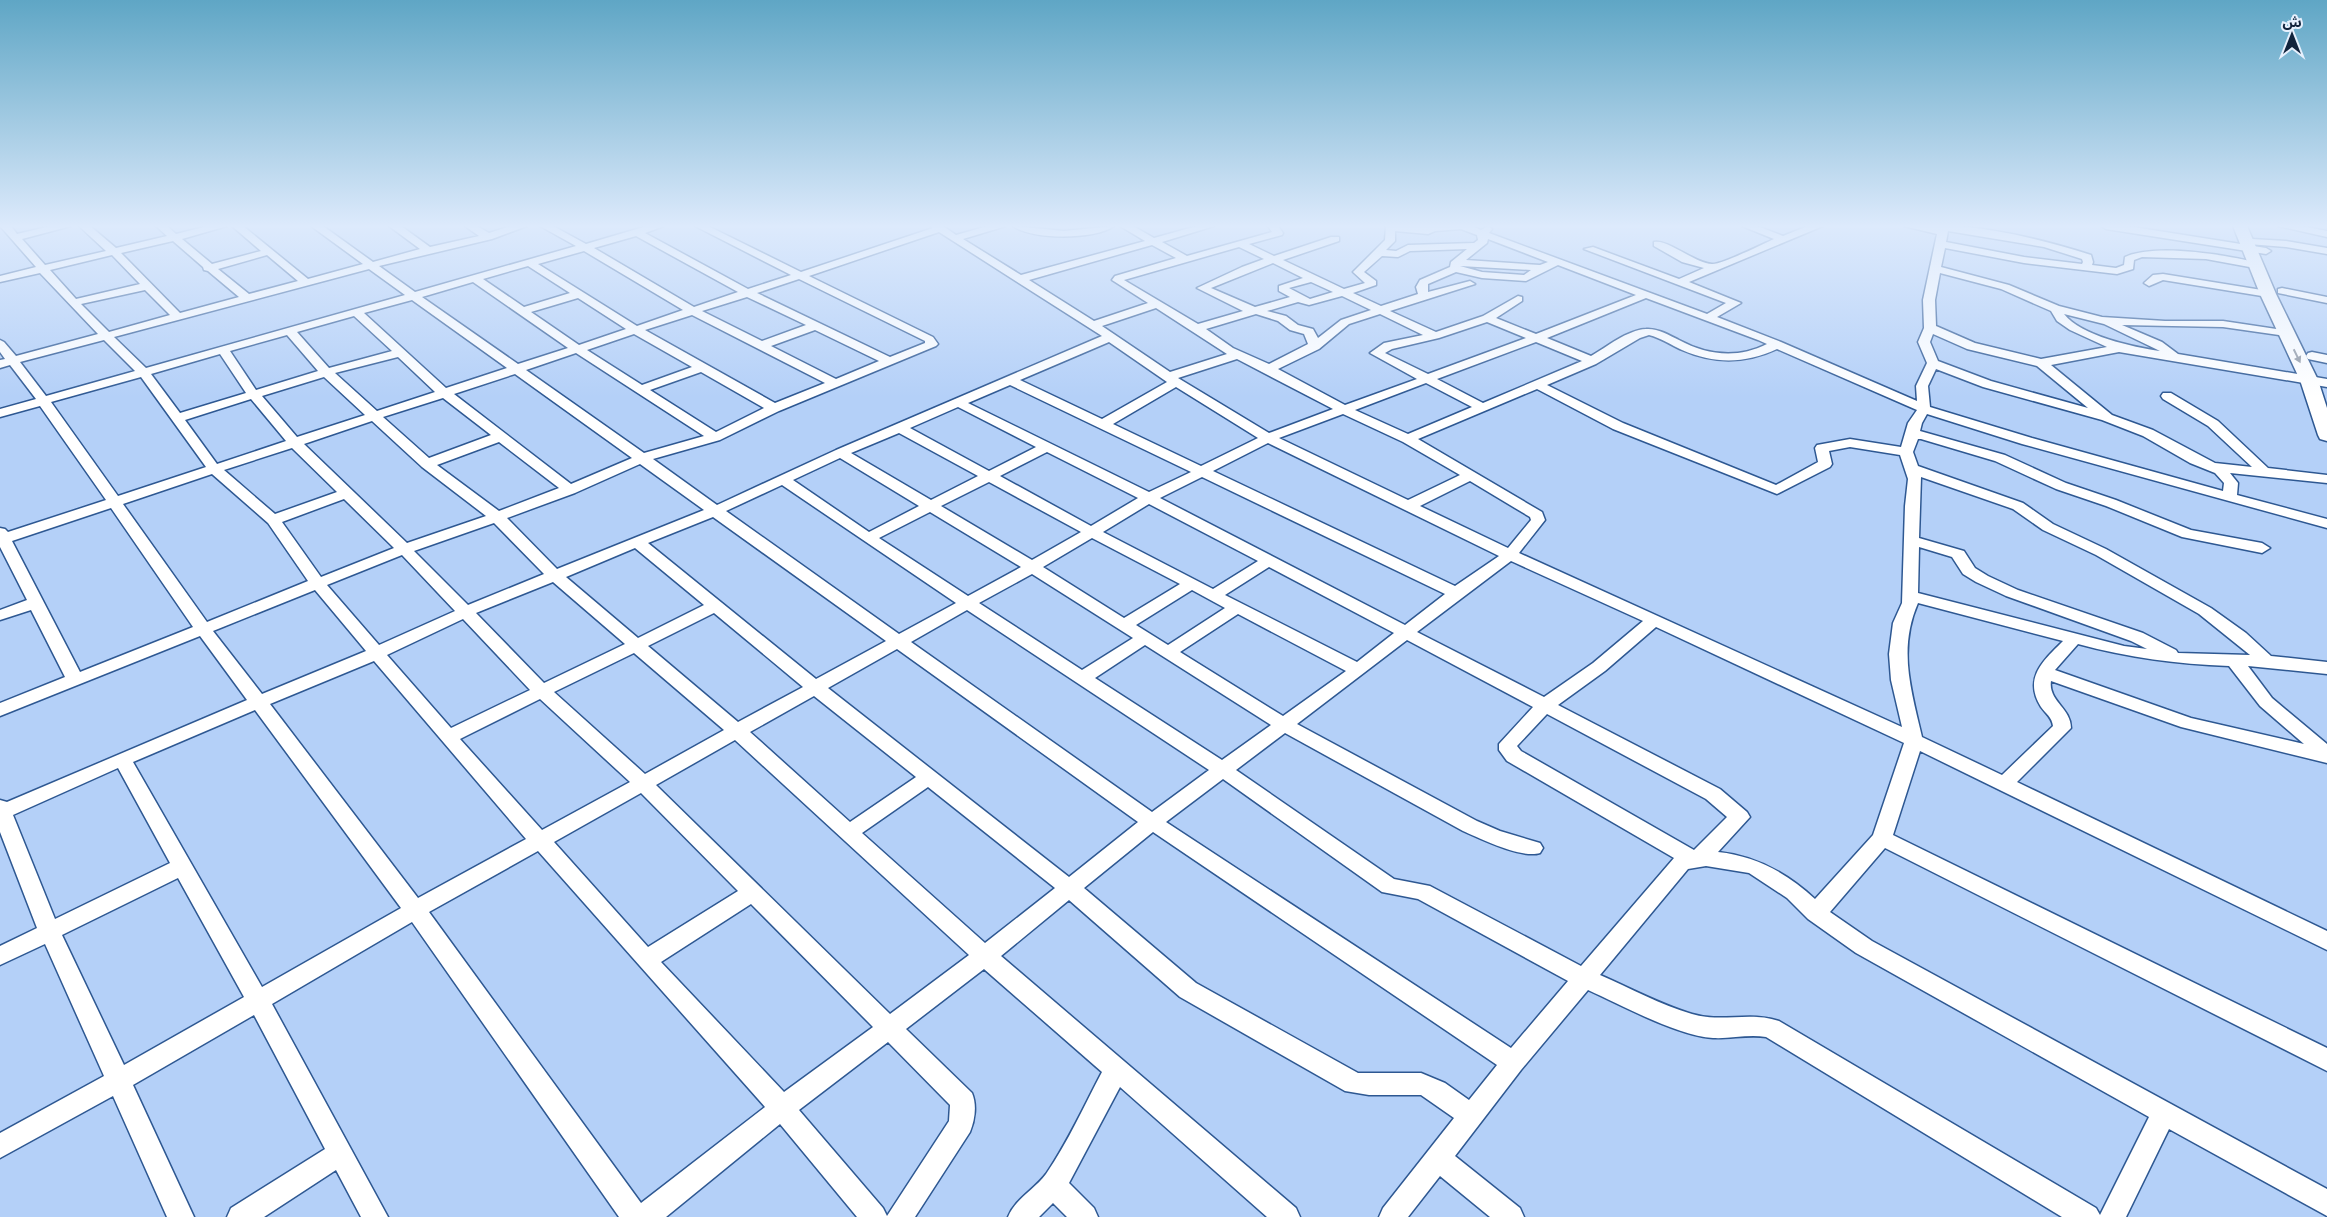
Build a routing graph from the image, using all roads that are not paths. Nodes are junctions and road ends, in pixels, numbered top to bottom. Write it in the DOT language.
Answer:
graph roads {
  1 [pos="55,283"];
  2 [pos="143,283"];
  3 [pos="227,283"];
  4 [pos="308,283"];
  5 [pos="395,283"];
  6 [pos="458,283"];
  7 [pos="483,283"];
  8 [pos="562,283"];
  9 [pos="646,283"];
  10 [pos="729,283"];
  11 [pos="775,283"];
  12 [pos="811,283"];
  13 [pos="1025,283"];
  14 [pos="1122,283"];
  15 [pos="1214,283"];
  16 [pos="1296,283"];
  17 [pos="1323,283"];
  18 [pos="1372,283"];
  19 [pos="1424,283"];
  20 [pos="1613,283"];
  21 [pos="1683,283"];
  22 [pos="1933,283"];
  23 [pos="1989,283"];
  24 [pos="2204,283"];
  25 [pos="2268,283"];
  26 [pos="2271,283"];
  27 [pos="1470,284"];
  28 [pos="146,286"];
  29 [pos="746,292"];
  30 [pos="1343,292"];
  31 [pos="2275,293"];
  32 [pos="580,294"];
  33 [pos="413,295"];
  34 [pos="1646,295"];
  35 [pos="1424,296"];
  36 [pos="1298,298"];
  37 [pos="248,299"];
  38 [pos="1518,300"];
  39 [pos="2327,300"];
  40 [pos="73,303"];
  41 [pos="1157,304"];
  42 [pos="2055,309"];
  43 [pos="691,310"];
  44 [pos="1253,310"];
  45 [pos="524,311"];
  46 [pos="1383,311"];
  47 [pos="356,312"];
  48 [pos="179,318"];
  49 [pos="1487,318"];
  50 [pos="1707,318"];
  51 [pos="2102,320"];
  52 [pos="1092,325"];
  53 [pos="815,326"];
  54 [pos="1197,328"];
  55 [pos="1930,328"];
  56 [pos="634,329"];
  57 [pos="290,332"];
  58 [pos="2286,333"];
  59 [pos="1435,336"];
  60 [pos="106,337"];
  61 [pos="1110,337"];
  62 [pos="1537,338"];
  63 [pos="0,344"];
  64 [pos="1777,344"];
  65 [pos="760,346"];
  66 [pos="1315,346"];
  67 [pos="576,348"];
  68 [pos="2119,348"];
  69 [pos="222,350"];
  70 [pos="398,353"];
  71 [pos="1237,355"];
  72 [pos="2179,358"];
  73 [pos="2319,358"];
  74 [pos="1592,361"];
  75 [pos="891,362"];
  76 [pos="6,363"];
  77 [pos="1933,363"];
  78 [pos="2041,363"];
  79 [pos="702,367"];
  80 [pos="514,368"];
  81 [pos="1269,369"];
  82 [pos="326,372"];
  83 [pos="144,373"];
  84 [pos="1425,379"];
  85 [pos="1010,380"];
  86 [pos="1172,380"];
  87 [pos="2318,381"];
  88 [pos="837,384"];
  89 [pos="1537,384"];
  90 [pos="641,389"];
  91 [pos="443,392"];
  92 [pos="253,394"];
  93 [pos="2167,396"];
  94 [pos="43,400"];
  95 [pos="960,403"];
  96 [pos="2327,404"];
  97 [pos="1482,407"];
  98 [pos="774,408"];
  99 [pos="1924,409"];
  100 [pos="1344,410"];
  101 [pos="0,413"];
  102 [pos="373,416"];
  103 [pos="178,418"];
  104 [pos="2107,418"];
  105 [pos="1103,424"];
  106 [pos="900,428"];
  107 [pos="1913,435"];
  108 [pos="2327,436"];
  109 [pos="500,437"];
  110 [pos="715,437"];
  111 [pos="1268,438"];
  112 [pos="1408,440"];
  113 [pos="2027,441"];
  114 [pos="294,442"];
  115 [pos="1046,447"];
  116 [pos="1906,452"];
  117 [pos="841,453"];
  118 [pos="2000,458"];
  119 [pos="640,459"];
  120 [pos="427,464"];
  121 [pos="2212,467"];
  122 [pos="213,468"];
  123 [pos="1912,469"];
  124 [pos="1200,472"];
  125 [pos="2264,472"];
  126 [pos="988,475"];
  127 [pos="1471,475"];
  128 [pos="2327,479"];
  129 [pos="785,481"];
  130 [pos="570,490"];
  131 [pos="346,493"];
  132 [pos="1149,498"];
  133 [pos="2228,498"];
  134 [pos="112,502"];
  135 [pos="1410,505"];
  136 [pos="931,507"];
  137 [pos="717,510"];
  138 [pos="497,516"];
  139 [pos="273,520"];
  140 [pos="2327,524"];
  141 [pos="1092,532"];
  142 [pos="2,537"];
  143 [pos="868,538"];
  144 [pos="1911,540"];
  145 [pos="638,544"];
  146 [pos="2262,548"];
  147 [pos="404,549"];
  148 [pos="1510,555"];
  149 [pos="1269,561"];
  150 [pos="1032,567"];
  151 [pos="554,575"];
  152 [pos="318,584"];
  153 [pos="1192,584"];
  154 [pos="1456,593"];
  155 [pos="1214,595"];
  156 [pos="1910,596"];
  157 [pos="35,603"];
  158 [pos="968,603"];
  159 [pos="716,606"];
  160 [pos="1236,608"];
  161 [pos="465,612"];
  162 [pos="0,615"];
  163 [pos="1653,621"];
  164 [pos="1124,625"];
  165 [pos="204,630"];
  166 [pos="1407,633"];
  167 [pos="1145,638"];
  168 [pos="2074,639"];
  169 [pos="900,641"];
  170 [pos="637,646"];
  171 [pos="1168,652"];
  172 [pos="377,653"];
  173 [pos="2179,659"];
  174 [pos="2234,660"];
  175 [pos="2266,662"];
  176 [pos="2327,668"];
  177 [pos="1358,670"];
  178 [pos="2044,672"];
  179 [pos="1082,678"];
  180 [pos="76,681"];
  181 [pos="816,688"];
  182 [pos="542,691"];
  183 [pos="258,704"];
  184 [pos="1545,705"];
  185 [pos="0,710"];
  186 [pos="1284,725"];
  187 [pos="738,732"];
  188 [pos="448,737"];
  189 [pos="1914,741"];
  190 [pos="2327,755"];
  191 [pos="122,759"];
  192 [pos="1223,770"];
  193 [pos="929,777"];
  194 [pos="644,784"];
  195 [pos="2004,784"];
  196 [pos="1,810"];
  197 [pos="1152,822"];
  198 [pos="849,832"];
  199 [pos="1882,838"];
  200 [pos="540,841"];
  201 [pos="1533,848"];
  202 [pos="1696,861"];
  203 [pos="183,866"];
  204 [pos="1068,887"];
  205 [pos="753,892"];
  206 [pos="415,910"];
  207 [pos="1816,913"];
  208 [pos="50,932"];
  209 [pos="2327,941"];
  210 [pos="0,956"];
  211 [pos="985,956"];
  212 [pos="646,960"];
  213 [pos="1585,979"];
  214 [pos="258,1001"];
  215 [pos="890,1028"];
  216 [pos="2327,1060"];
  217 [pos="1514,1063"];
  218 [pos="1116,1070"];
  219 [pos="120,1080"];
  220 [pos="782,1108"];
  221 [pos="2164,1113"];
  222 [pos="1471,1116"];
  223 [pos="0,1146"];
  224 [pos="340,1153"];
  225 [pos="1438,1158"];
  226 [pos="1053,1185"];
  227 [pos="2327,1203"];
  228 [pos="181,1217"];
  229 [pos="240,1217"];
  230 [pos="375,1217"];
  231 [pos="635,1217"];
  232 [pos="645,1217"];
  233 [pos="874,1217"];
  234 [pos="900,1217"];
  235 [pos="1021,1217"];
  236 [pos="1085,1217"];
  237 [pos="1287,1217"];
  238 [pos="1392,1217"];
  239 [pos="1511,1217"];
  240 [pos="2087,1217"];
  241 [pos="2112,1217"];
  1 -- 40 [label="street"];
  2 -- 28 [label="street"];
  3 -- 37 [label="street"];
  4 -- 37 [label="street"];
  5 -- 33 [label="street"];
  6 -- 33 [label="street"];
  7 -- 45 [label="street"];
  8 -- 32 [label="street"];
  9 -- 43 [label="street"];
  10 -- 29 [label="street"];
  11 -- 29 [label="street"];
  12 -- 75 [label="street"];
  13 -- 52 [label="street"];
  14 -- 41 [label="street"];
  15 -- 44 [label="street"];
  16 -- 36 [label="street"];
  17 -- 30 [label="street"];
  18 -- 30 [label="street"];
  19 -- 35 [label="street"];
  20 -- 34 [label="street"];
  21 -- 50 [label="street"];
  22 -- 55 [label="street"];
  23 -- 42 [label="street"];
  24 -- 31 [label="street"];
  25 -- 31 [label="highway"];
  26 -- 31 [label="highway"];
  27 -- 35 [label="street"];
  28 -- 40 [label="street"];
  28 -- 48 [label="street"];
  29 -- 43 [label="street"];
  29 -- 53 [label="street"];
  30 -- 36 [label="street"];
  30 -- 46 [label="street"];
  31 -- 39 [label="street"];
  31 -- 58 [label="highway"];
  31 -- 73 [label="highway"];
  32 -- 45 [label="street"];
  32 -- 56 [label="street"];
  33 -- 47 [label="street"];
  33 -- 80 [label="street"];
  34 -- 50 [label="street"];
  34 -- 62 [label="street"];
  35 -- 46 [label="street"];
  36 -- 44 [label="street"];
  37 -- 48 [label="street"];
  38 -- 49 [label="street"];
  40 -- 60 [label="street"];
  41 -- 52 [label="street"];
  41 -- 54 [label="street"];
  42 -- 51 [label="street"];
  42 -- 68 [label="street"];
  43 -- 56 [label="street"];
  43 -- 65 [label="street"];
  44 -- 54 [label="street"];
  44 -- 66 [label="street"];
  45 -- 67 [label="street"];
  46 -- 59 [label="street"];
  46 -- 66 [label="street"];
  47 -- 57 [label="street"];
  47 -- 70 [label="street"];
  48 -- 60 [label="street"];
  49 -- 59 [label="street"];
  49 -- 62 [label="street"];
  50 -- 64 [label="street"];
  51 -- 58 [label="street"];
  51 -- 72 [label="street"];
  52 -- 61 [label="street"];
  53 -- 65 [label="street"];
  53 -- 75 [label="street"];
  54 -- 71 [label="street"];
  55 -- 77 [label="street"];
  55 -- 78 [label="street"];
  56 -- 67 [label="street"];
  56 -- 79 [label="street"];
  57 -- 69 [label="street"];
  57 -- 82 [label="street"];
  58 -- 87 [label="highway, one-way"];
  59 -- 84 [label="street"];
  60 -- 76 [label="street"];
  60 -- 83 [label="street"];
  61 -- 85 [label="street"];
  61 -- 86 [label="street"];
  62 -- 74 [label="street"];
  62 -- 84 [label="street"];
  63 -- 76 [label="street"];
  64 -- 74 [label="street"];
  64 -- 99 [label="street"];
  65 -- 88 [label="street"];
  66 -- 81 [label="street"];
  67 -- 80 [label="street"];
  67 -- 90 [label="street"];
  68 -- 72 [label="street"];
  68 -- 78 [label="street"];
  69 -- 83 [label="street"];
  69 -- 92 [label="street"];
  70 -- 82 [label="street"];
  70 -- 91 [label="street"];
  71 -- 81 [label="street"];
  71 -- 86 [label="street"];
  72 -- 87 [label="street"];
  73 -- 87 [label="highway"];
  74 -- 89 [label="street"];
  75 -- 88 [label="street"];
  76 -- 94 [label="street"];
  77 -- 99 [label="street"];
  77 -- 104 [label="street"];
  78 -- 104 [label="street"];
  79 -- 90 [label="street"];
  79 -- 98 [label="street"];
  80 -- 91 [label="street"];
  80 -- 119 [label="street"];
  81 -- 100 [label="street"];
  82 -- 92 [label="street"];
  82 -- 102 [label="street"];
  83 -- 94 [label="street"];
  83 -- 103 [label="street"];
  84 -- 97 [label="street"];
  84 -- 100 [label="street"];
  85 -- 95 [label="street"];
  85 -- 105 [label="street"];
  86 -- 105 [label="street"];
  86 -- 111 [label="street"];
  87 -- 96 [label="highway"];
  87 -- 108 [label="highway"];
  88 -- 98 [label="street"];
  89 -- 97 [label="street"];
  89 -- 116 [label="street"];
  90 -- 110 [label="street"];
  91 -- 102 [label="street"];
  91 -- 109 [label="street"];
  92 -- 103 [label="street"];
  92 -- 114 [label="street"];
  93 -- 125 [label="street"];
  94 -- 101 [label="street"];
  94 -- 134 [label="street"];
  95 -- 106 [label="street"];
  95 -- 115 [label="street"];
  97 -- 112 [label="street"];
  98 -- 110 [label="street"];
  99 -- 107 [label="street"];
  99 -- 113 [label="street"];
  100 -- 111 [label="street"];
  100 -- 112 [label="street"];
  102 -- 114 [label="street"];
  102 -- 120 [label="street"];
  103 -- 122 [label="street"];
  104 -- 121 [label="street"];
  105 -- 124 [label="street"];
  106 -- 117 [label="street"];
  106 -- 126 [label="street"];
  107 -- 116 [label="street"];
  107 -- 118 [label="street"];
  109 -- 120 [label="street"];
  109 -- 130 [label="street"];
  110 -- 119 [label="street"];
  111 -- 124 [label="street"];
  111 -- 135 [label="street"];
  112 -- 127 [label="street"];
  113 -- 118 [label="street"];
  113 -- 133 [label="street"];
  114 -- 122 [label="street"];
  114 -- 131 [label="street"];
  115 -- 126 [label="street"];
  115 -- 132 [label="street"];
  116 -- 123 [label="street"];
  117 -- 129 [label="street"];
  117 -- 136 [label="street"];
  118 -- 146 [label="street"];
  119 -- 130 [label="street"];
  119 -- 137 [label="street"];
  120 -- 138 [label="street"];
  121 -- 125 [label="street"];
  121 -- 133 [label="street"];
  122 -- 134 [label="street"];
  122 -- 139 [label="street"];
  123 -- 144 [label="street"];
  123 -- 175 [label="street"];
  124 -- 132 [label="street"];
  124 -- 154 [label="street"];
  125 -- 128 [label="street"];
  126 -- 136 [label="street"];
  126 -- 141 [label="street"];
  127 -- 135 [label="street"];
  127 -- 148 [label="street"];
  129 -- 137 [label="street"];
  129 -- 143 [label="street"];
  130 -- 138 [label="street"];
  131 -- 139 [label="street"];
  131 -- 147 [label="street"];
  132 -- 141 [label="street"];
  132 -- 149 [label="street"];
  133 -- 140 [label="street"];
  134 -- 142 [label="street"];
  134 -- 165 [label="street"];
  135 -- 148 [label="street"];
  136 -- 143 [label="street"];
  136 -- 150 [label="street"];
  137 -- 145 [label="street"];
  137 -- 169 [label="street"];
  138 -- 147 [label="street"];
  138 -- 151 [label="street"];
  139 -- 152 [label="street"];
  141 -- 150 [label="street"];
  141 -- 153 [label="street"];
  142 -- 157 [label="street"];
  143 -- 158 [label="street"];
  144 -- 156 [label="street"];
  144 -- 173 [label="street"];
  145 -- 151 [label="street"];
  145 -- 159 [label="street"];
  147 -- 152 [label="street"];
  147 -- 161 [label="street"];
  148 -- 154 [label="street"];
  148 -- 163 [label="street"];
  149 -- 155 [label="street"];
  149 -- 166 [label="street"];
  150 -- 158 [label="street"];
  150 -- 164 [label="street"];
  151 -- 161 [label="street"];
  151 -- 170 [label="street"];
  152 -- 165 [label="street"];
  152 -- 172 [label="street"];
  153 -- 155 [label="street"];
  153 -- 164 [label="street"];
  154 -- 166 [label="street"];
  155 -- 160 [label="street"];
  156 -- 168 [label="street"];
  156 -- 189 [label="street"];
  157 -- 162 [label="street"];
  157 -- 180 [label="street"];
  158 -- 169 [label="street"];
  158 -- 179 [label="street"];
  159 -- 170 [label="street"];
  159 -- 181 [label="street"];
  160 -- 171 [label="street"];
  160 -- 177 [label="street"];
  161 -- 172 [label="street"];
  161 -- 182 [label="street"];
  163 -- 184 [label="street"];
  163 -- 189 [label="street"];
  164 -- 167 [label="street"];
  165 -- 180 [label="street"];
  165 -- 183 [label="street"];
  166 -- 177 [label="street"];
  166 -- 184 [label="street"];
  167 -- 171 [label="street"];
  167 -- 179 [label="street"];
  168 -- 173 [label="street"];
  168 -- 178 [label="street"];
  169 -- 181 [label="street"];
  169 -- 197 [label="street"];
  170 -- 182 [label="street"];
  170 -- 187 [label="street"];
  171 -- 186 [label="street"];
  172 -- 183 [label="street"];
  172 -- 188 [label="street"];
  173 -- 174 [label="street"];
  174 -- 175 [label="street"];
  174 -- 190 [label="street"];
  175 -- 176 [label="street"];
  177 -- 186 [label="street"];
  178 -- 190 [label="street"];
  178 -- 195 [label="street"];
  179 -- 192 [label="street"];
  180 -- 185 [label="street"];
  181 -- 187 [label="street"];
  181 -- 193 [label="street"];
  182 -- 188 [label="street"];
  182 -- 194 [label="street"];
  183 -- 191 [label="street"];
  183 -- 206 [label="street"];
  184 -- 202 [label="street"];
  184 -- 202 [label="street"];
  186 -- 192 [label="street"];
  186 -- 201 [label="street"];
  187 -- 194 [label="street"];
  187 -- 198 [label="street"];
  188 -- 200 [label="street"];
  189 -- 195 [label="street"];
  189 -- 199 [label="street"];
  191 -- 196 [label="street"];
  191 -- 203 [label="street"];
  192 -- 197 [label="street"];
  192 -- 213 [label="street"];
  193 -- 198 [label="street"];
  193 -- 204 [label="street"];
  194 -- 200 [label="street"];
  194 -- 205 [label="street"];
  195 -- 209 [label="street"];
  196 -- 208 [label="street"];
  197 -- 204 [label="street"];
  197 -- 217 [label="street"];
  198 -- 211 [label="street"];
  199 -- 207 [label="street"];
  199 -- 216 [label="street"];
  200 -- 206 [label="street"];
  200 -- 212 [label="street"];
  202 -- 207 [label="street"];
  202 -- 213 [label="street"];
  203 -- 208 [label="street"];
  203 -- 214 [label="street"];
  204 -- 211 [label="street"];
  204 -- 222 [label="street"];
  205 -- 212 [label="street"];
  205 -- 215 [label="street"];
  206 -- 214 [label="street"];
  206 -- 231 [label="street"];
  207 -- 221 [label="street"];
  208 -- 210 [label="street"];
  208 -- 219 [label="street"];
  211 -- 215 [label="street"];
  211 -- 218 [label="street"];
  212 -- 220 [label="street"];
  213 -- 217 [label="street"];
  213 -- 240 [label="street"];
  214 -- 219 [label="street"];
  214 -- 224 [label="street"];
  215 -- 220 [label="street"];
  215 -- 234 [label="street"];
  217 -- 222 [label="street"];
  218 -- 226 [label="street"];
  218 -- 237 [label="street"];
  219 -- 223 [label="street"];
  219 -- 228 [label="street"];
  220 -- 232 [label="street"];
  220 -- 233 [label="street"];
  221 -- 227 [label="street"];
  221 -- 241 [label="street"];
  222 -- 225 [label="street"];
  224 -- 229 [label="street"];
  224 -- 230 [label="street"];
  225 -- 238 [label="street"];
  225 -- 239 [label="street"];
  226 -- 235 [label="street"];
  226 -- 236 [label="street"];
}
